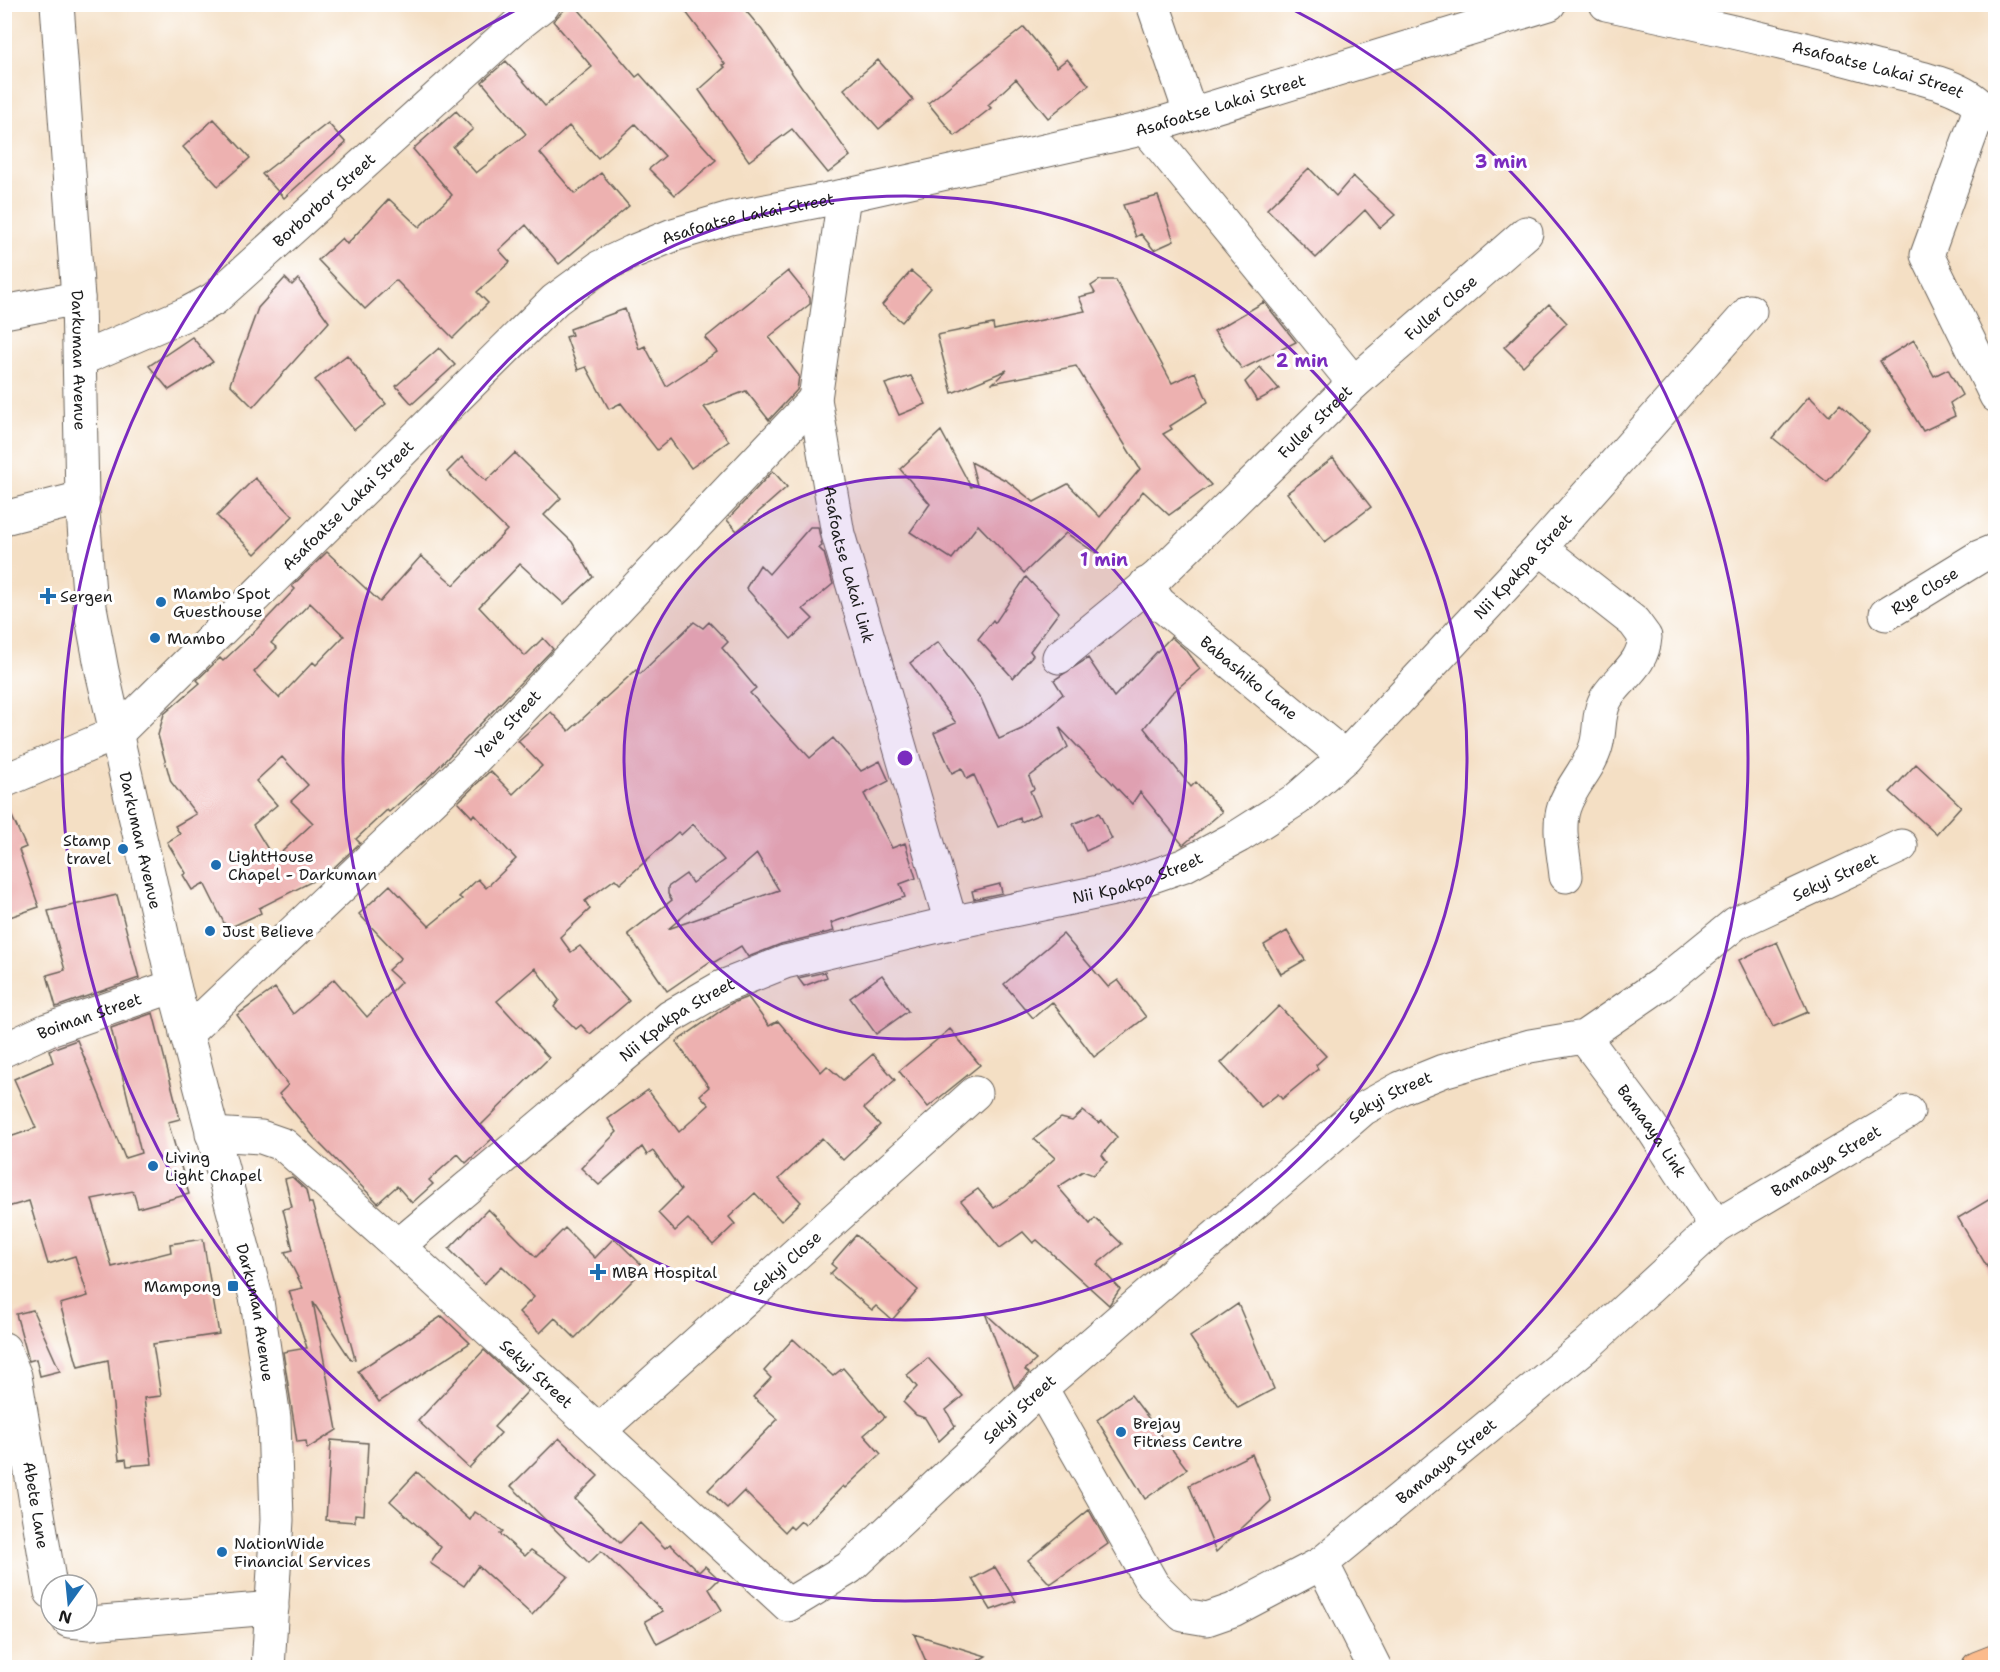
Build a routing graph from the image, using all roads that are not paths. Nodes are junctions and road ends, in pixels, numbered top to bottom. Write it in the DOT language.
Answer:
graph roads {
  1 [pos="57,4"];
  2 [pos="544,4"];
  3 [pos="1153,4"];
  4 [pos="1549,4"];
  5 [pos="1606,4"];
  6 [pos="1987,103"];
  7 [pos="1190,112"];
  8 [pos="1146,128"];
  9 [pos="844,196"];
  10 [pos="1526,233"];
  11 [pos="78,298"];
  12 [pos="1750,311"];
  13 [pos="4,312"];
  14 [pos="81,359"];
  15 [pos="1354,383"];
  16 [pos="1995,396"];
  17 [pos="815,399"];
  18 [pos="82,498"];
  19 [pos="4,518"];
  20 [pos="1540,548"];
  21 [pos="1995,550"];
  22 [pos="1149,590"];
  23 [pos="1886,614"];
  24 [pos="1059,657"];
  25 [pos="117,733"];
  26 [pos="1345,757"];
  27 [pos="4,781"];
  28 [pos="1901,846"];
  29 [pos="1566,876"];
  30 [pos="951,922"];
  31 [pos="174,986"];
  32 [pos="186,1034"];
  33 [pos="1584,1037"];
  34 [pos="4,1050"];
  35 [pos="975,1093"];
  36 [pos="1908,1112"];
  37 [pos="212,1134"];
  38 [pos="1716,1226"];
  39 [pos="398,1246"];
  40 [pos="4,1349"];
  41 [pos="1041,1388"];
  42 [pos="598,1431"];
  43 [pos="1322,1563"];
  44 [pos="48,1573"];
  45 [pos="272,1608"];
  46 [pos="99,1622"];
  47 [pos="1995,1660"];
  48 [pos="268,1668"];
  49 [pos="1375,1668"];
  50 [pos="1978,1668"];
  1 -- 11 [label="street, Darkuman Avenue"];
  2 -- 14 [label="street, Borborbor Street"];
  3 -- 7 [label="street"];
  4 -- 7 [label="street, Asafoatse Lakai Street"];
  5 -- 6 [label="street, Asafoatse Lakai Street"];
  6 -- 16 [label="street, Asafoatse Lakai Street"];
  7 -- 8 [label="street, Asafoatse Lakai Street"];
  8 -- 9 [label="street, Asafoatse Lakai Street"];
  8 -- 15 [label="street, Fuller Street"];
  9 -- 17 [label="street, Asafoatse Lakai Link"];
  9 -- 25 [label="street, Asafoatse Lakai Street"];
  10 -- 15 [label="street, Fuller Close"];
  11 -- 13 [label="street"];
  11 -- 14 [label="street, Darkuman Avenue"];
  12 -- 20 [label="street, Nii Kpakpa Street"];
  14 -- 18 [label="street, Darkuman Avenue"];
  15 -- 22 [label="street, Fuller Street"];
  17 -- 30 [label="street, Asafoatse Lakai Link"];
  17 -- 32 [label="street, Yeve Street"];
  18 -- 19 [label="street"];
  18 -- 25 [label="street, Darkuman Avenue"];
  20 -- 26 [label="street, Nii Kpakpa Street"];
  20 -- 29 [label="street"];
  21 -- 23 [label="street, Rye Close"];
  22 -- 24 [label="street, Fuller Street"];
  22 -- 26 [label="street, Babashiko Lane"];
  25 -- 27 [label="street"];
  25 -- 31 [label="street, Darkuman Avenue"];
  26 -- 30 [label="street, Nii Kpakpa Street"];
  28 -- 33 [label="street, Sekyi Street"];
  30 -- 39 [label="street, Nii Kpakpa Street"];
  31 -- 32 [label="street, Darkuman Avenue"];
  31 -- 34 [label="street, Boiman Street"];
  32 -- 37 [label="street, Darkuman Avenue"];
  33 -- 38 [label="street, Bamaaya Link"];
  33 -- 41 [label="street, Sekyi Street"];
  35 -- 42 [label="street, Sekyi Close"];
  36 -- 38 [label="street, Bamaaya Street"];
  37 -- 39 [label="street, Sekyi Street"];
  37 -- 45 [label="street, Darkuman Avenue"];
  38 -- 43 [label="street, Bamaaya Street"];
  39 -- 42 [label="street, Sekyi Street"];
  40 -- 44 [label="street, Abete Lane"];
  41 -- 42 [label="street, Sekyi Street"];
  41 -- 43 [label="street, Bamaaya Street"];
  43 -- 49 [label="street"];
  45 -- 46 [label="street"];
  45 -- 48 [label="street, Darkuman Avenue"];
  47 -- 50 [label="highway"];
}
